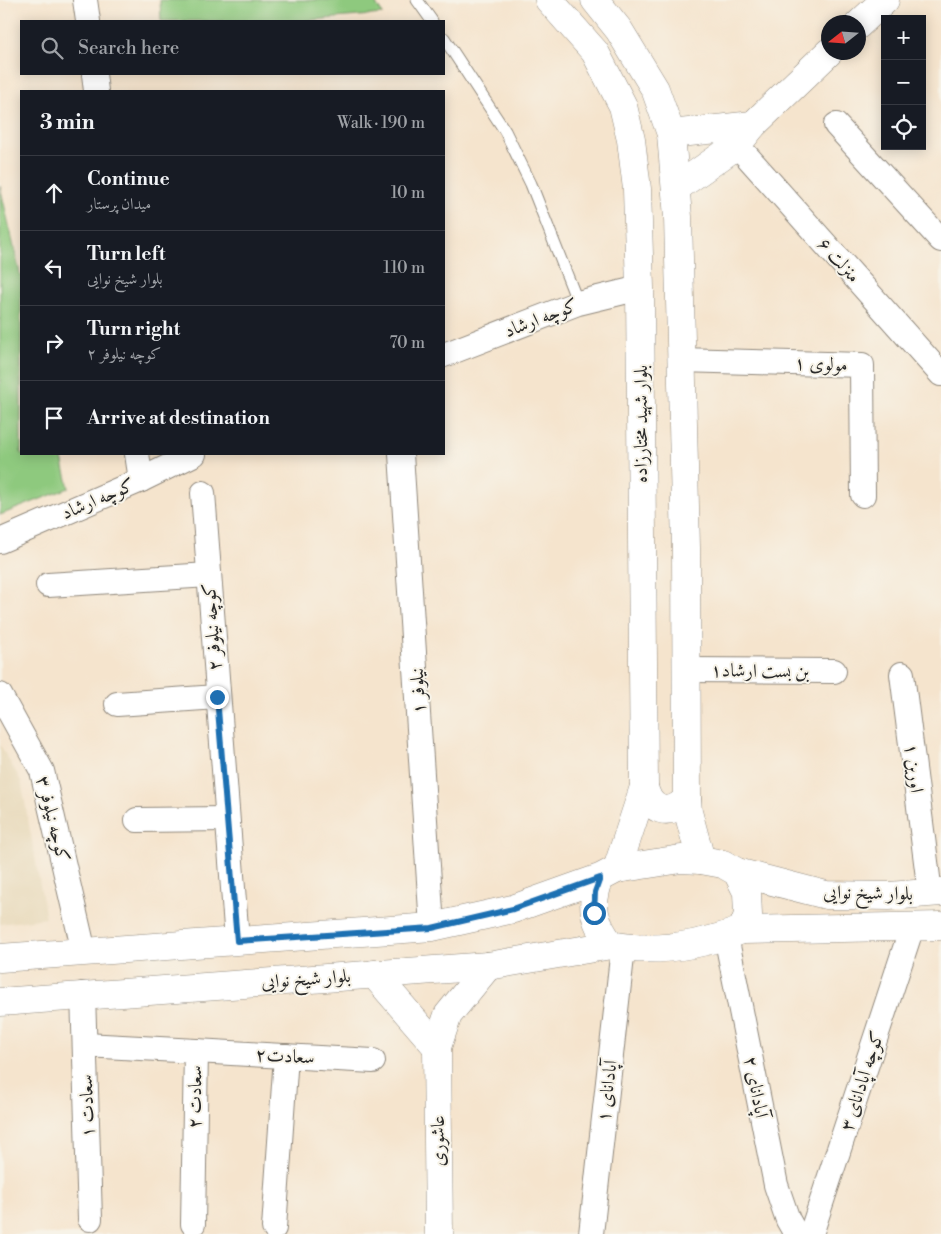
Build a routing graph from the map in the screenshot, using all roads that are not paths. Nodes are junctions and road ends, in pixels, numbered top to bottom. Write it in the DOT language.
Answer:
graph roads {
  1 [pos="85,0"];
  2 [pos="417,0"];
  3 [pos="549,0"];
  4 [pos="595,0"];
  5 [pos="885,0"];
  6 [pos="866,18"];
  7 [pos="88,20"];
  8 [pos="431,20"];
  9 [pos="445,40"];
  10 [pos="821,60"];
  11 [pos="94,75"];
  12 [pos="96,90"];
  13 [pos="836,126"];
  14 [pos="671,134"];
  15 [pos="745,135"];
  16 [pos="676,188"];
  17 [pos="941,240"];
  18 [pos="640,288"];
  19 [pos="578,303"];
  20 [pos="445,355"];
  21 [pos="680,360"];
  22 [pos="941,374"];
  23 [pos="138,455"];
  24 [pos="192,455"];
  25 [pos="401,455"];
  26 [pos="141,480"];
  27 [pos="203,493"];
  28 [pos="863,495"];
  29 [pos="0,541"];
  30 [pos="209,575"];
  31 [pos="48,585"];
  32 [pos="686,670"];
  33 [pos="834,672"];
  34 [pos="902,674"];
  35 [pos="0,695"];
  36 [pos="217,697"];
  37 [pos="117,704"];
  38 [pos="644,787"];
  39 [pos="687,798"];
  40 [pos="227,818"];
  41 [pos="136,820"];
  42 [pos="701,860"];
  43 [pos="737,872"];
  44 [pos="609,873"];
  45 [pos="935,893"];
  46 [pos="941,926"];
  47 [pos="912,927"];
  48 [pos="432,928"];
  49 [pos="734,933"];
  50 [pos="237,941"];
  51 [pos="617,947"];
  52 [pos="84,952"];
  53 [pos="0,958"];
  54 [pos="488,966"];
  55 [pos="374,974"];
  56 [pos="83,994"];
  57 [pos="0,1002"];
  58 [pos="85,1045"];
  59 [pos="437,1047"];
  60 [pos="196,1051"];
  61 [pos="286,1056"];
  62 [pos="373,1061"];
  63 [pos="90,1219"];
  64 [pos="193,1224"];
  65 [pos="274,1228"];
  66 [pos="439,1234"];
  67 [pos="591,1234"];
  68 [pos="796,1234"];
  69 [pos="811,1234"];
  1 -- 7 [label="street"];
  2 -- 8 [label="lane"];
  3 -- 18 [label="street, بلوار شهید مختارزاده"];
  4 -- 14 [label="street, بلوار شهید مختارزاده"];
  5 -- 6 [label="street"];
  9 -- 19 [label="lane"];
  10 -- 15 [label="street"];
  11 -- 12 [label="street"];
  13 -- 17 [label="street"];
  14 -- 15 [label="street"];
  14 -- 16 [label="street, بلوار شهید مختارزاده"];
  15 -- 16 [label="street"];
  15 -- 22 [label="street, منزلت ۶"];
  16 -- 21 [label="street, بلوار شهید مختارزاده"];
  18 -- 19 [label="street, کوچه ارشاد"];
  18 -- 38 [label="street, بلوار شهید مختارزاده"];
  19 -- 20 [label="street, کوچه ارشاد"];
  21 -- 28 [label="street, مولوی ۱"];
  21 -- 32 [label="street, بلوار شهید مختارزاده"];
  23 -- 26 [label="street"];
  24 -- 26 [label="street, کوچه ارشاد"];
  25 -- 48 [label="street, ۱ نیلوفر"];
  26 -- 29 [label="street, کوچه ارشاد"];
  27 -- 30 [label="street, کوچه نیلوفر ۲"];
  30 -- 31 [label="street"];
  30 -- 36 [label="street, کوچه نیلوفر ۲"];
  32 -- 33 [label="street, بن بست ارشاد۱"];
  32 -- 39 [label="street, بلوار شهید مختارزاده"];
  34 -- 45 [label="street, اورین ۱"];
  35 -- 52 [label="street, کوچه نیلوفر ۳"];
  36 -- 37 [label="street"];
  36 -- 40 [label="street, کوچه نیلوفر ۲"];
  38 -- 39 [label="street"];
  38 -- 44 [label="street, بلوار شهید مختارزاده"];
  39 -- 42 [label="street, بلوار شهید مختارزاده"];
  40 -- 41 [label="street"];
  40 -- 50 [label="street, کوچه نیلوفر ۲"];
  42 -- 43 [label="street, بلوار شیخ نوایی"];
  42 -- 44 [label="street, بلوار شیخ نوایی"];
  43 -- 45 [label="street, بلوار شیخ نوایی"];
  43 -- 49 [label="street"];
  44 -- 48 [label="street"];
  44 -- 51 [label="street, بلوار شهید مختارزاده"];
  46 -- 47 [label="street, بلوار شیخ نوایی"];
  47 -- 49 [label="street, بلوار شیخ نوایی"];
  47 -- 69 [label="street, کوچه آپادانای ۳"];
  48 -- 50 [label="street"];
  49 -- 51 [label="street, بلوار شیخ نوایی"];
  49 -- 68 [label="street, آپادانای ۲"];
  50 -- 52 [label="street"];
  51 -- 54 [label="street, بلوار شیخ نوایی"];
  51 -- 67 [label="street, آپادانای ۱"];
  52 -- 53 [label="street"];
  54 -- 55 [label="street, بلوار شیخ نوایی"];
  54 -- 59 [label="street, عاشوری"];
  55 -- 56 [label="street, بلوار شیخ نوایی"];
  55 -- 59 [label="street"];
  56 -- 57 [label="street, بلوار شیخ نوایی"];
  56 -- 58 [label="street, سعادت ۱"];
  58 -- 60 [label="street, سعادت ۲"];
  58 -- 63 [label="street, سعادت ۱"];
  59 -- 66 [label="street, عاشوری"];
  60 -- 61 [label="street, سعادت۲"];
  60 -- 64 [label="street, سعادت ۲"];
  61 -- 62 [label="street, سعادت۲"];
  61 -- 65 [label="street"];
}
